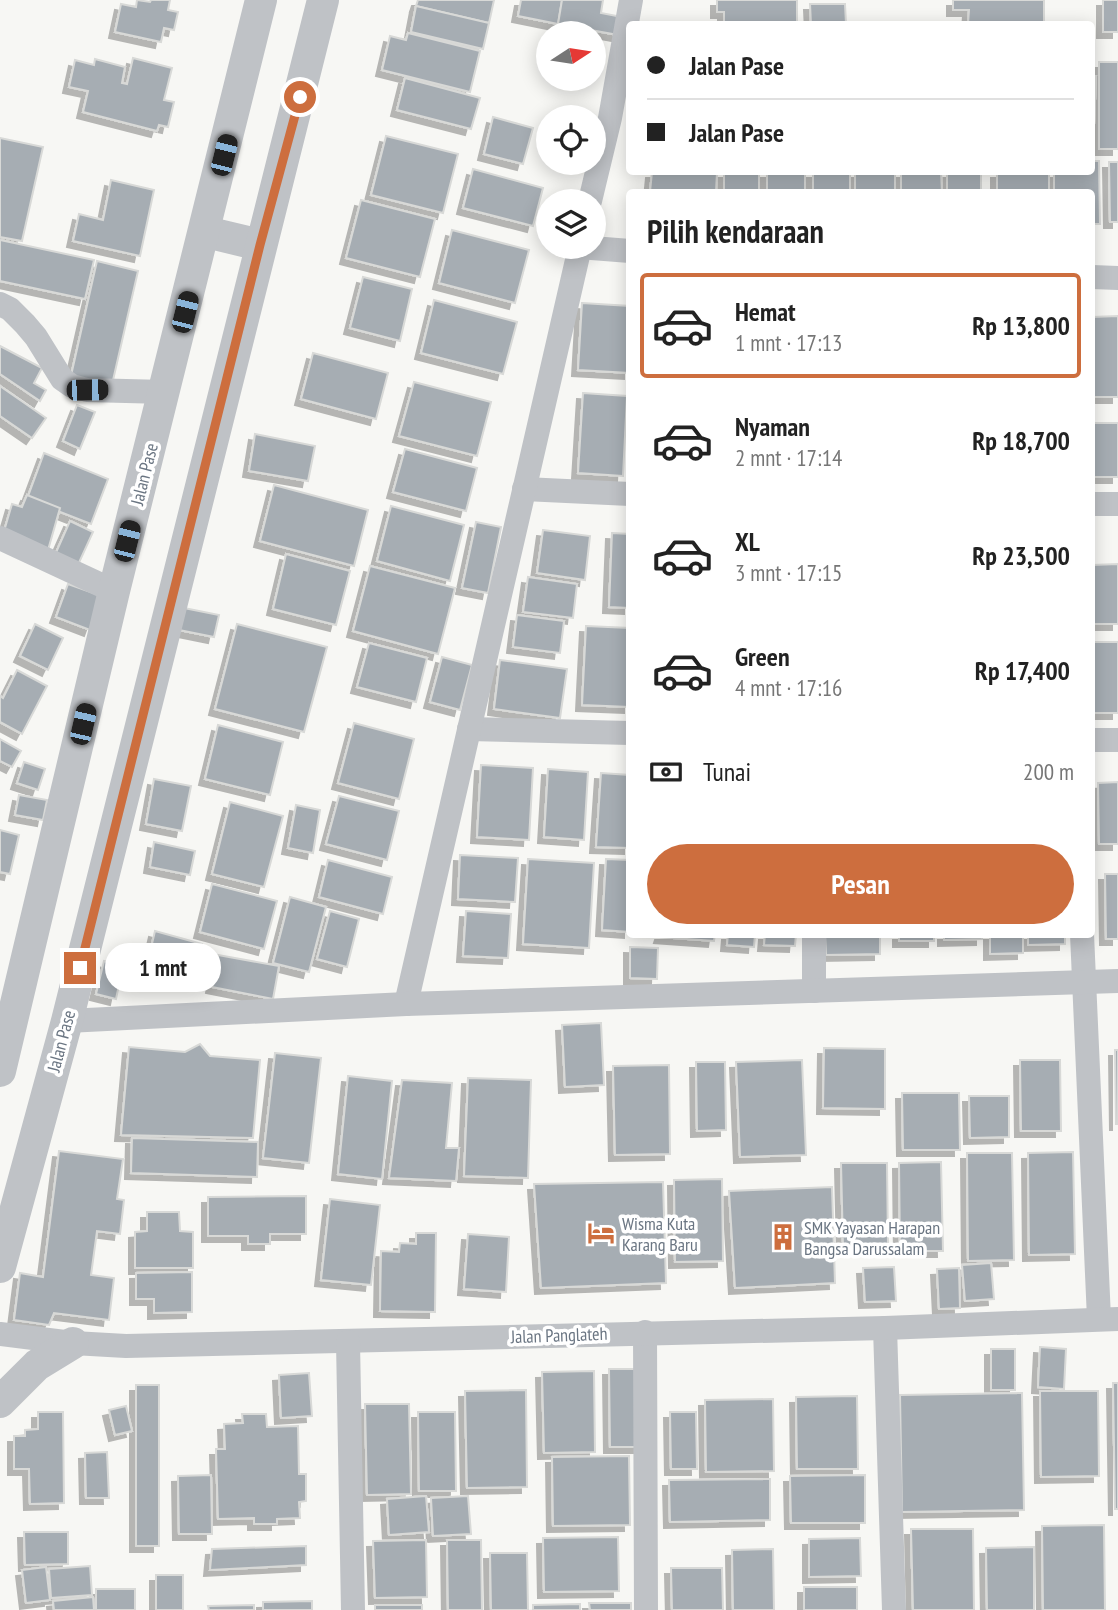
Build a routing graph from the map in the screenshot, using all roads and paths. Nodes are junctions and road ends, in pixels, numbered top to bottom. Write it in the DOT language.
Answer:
graph roads {
  1 [pos="261,0"];
  2 [pos="323,0"];
  3 [pos="631,0"];
  4 [pos="627,21"];
  5 [pos="626,28"];
  6 [pos="593,189"];
  7 [pos="205,232"];
  8 [pos="260,245"];
  9 [pos="606,249"];
  10 [pos="626,251"];
  11 [pos="577,259"];
  12 [pos="1095,277"];
  13 [pos="1118,278"];
  14 [pos="0,304"];
  15 [pos="165,392"];
  16 [pos="524,489"];
  17 [pos="626,494"];
  18 [pos="1095,504"];
  19 [pos="1118,504"];
  20 [pos="0,538"];
  21 [pos="114,591"];
  22 [pos="469,729"];
  23 [pos="626,733"];
  24 [pos="1095,740"];
  25 [pos="1118,740"];
  26 [pos="814,938"];
  27 [pos="1082,938"];
  28 [pos="1118,981"];
  29 [pos="1085,982"];
  30 [pos="814,991"];
  31 [pos="406,1004"];
  32 [pos="67,1021"];
  33 [pos="0,1071"];
  34 [pos="0,1267"];
  35 [pos="1109,1319"];
  36 [pos="885,1328"];
  37 [pos="645,1332"];
  38 [pos="0,1334"];
  39 [pos="348,1342"];
  40 [pos="73,1343"];
  41 [pos="0,1402"];
  42 [pos="354,1610"];
  43 [pos="646,1610"];
  44 [pos="894,1610"];
  1 -- 7 [label="street, Jalan Pase"];
  2 -- 8 [label="street, Jalan Pase"];
  3 -- 4 [label="street"];
  5 -- 6 [label="street"];
  7 -- 8 [label="street"];
  7 -- 15 [label="street, Jalan Pase"];
  8 -- 32 [label="street, Jalan Pase"];
  9 -- 10 [label="street"];
  11 -- 16 [label="street"];
  12 -- 13 [label="street"];
  14 -- 15 [label="street"];
  15 -- 21 [label="street, Jalan Pase"];
  16 -- 17 [label="street"];
  16 -- 22 [label="street"];
  18 -- 19 [label="street"];
  20 -- 21 [label="street"];
  21 -- 33 [label="street, Jalan Pase"];
  22 -- 23 [label="street"];
  22 -- 31 [label="street"];
  24 -- 25 [label="street"];
  26 -- 30 [label="street"];
  27 -- 29 [label="street"];
  28 -- 29 [label="street"];
  29 -- 30 [label="street"];
  29 -- 35 [label="street"];
  30 -- 31 [label="street"];
  31 -- 32 [label="street"];
  32 -- 34 [label="street, Jalan Pase"];
  35 -- 36 [label="street, Jalan Panglateh"];
  36 -- 37 [label="street, Jalan Panglateh"];
  36 -- 44 [label="street"];
  37 -- 39 [label="street, Jalan Panglateh"];
  37 -- 43 [label="street"];
  38 -- 40 [label="street, Jalan Panglateh"];
  39 -- 40 [label="street, Jalan Panglateh"];
  39 -- 42 [label="street"];
  40 -- 41 [label="street"];
}
